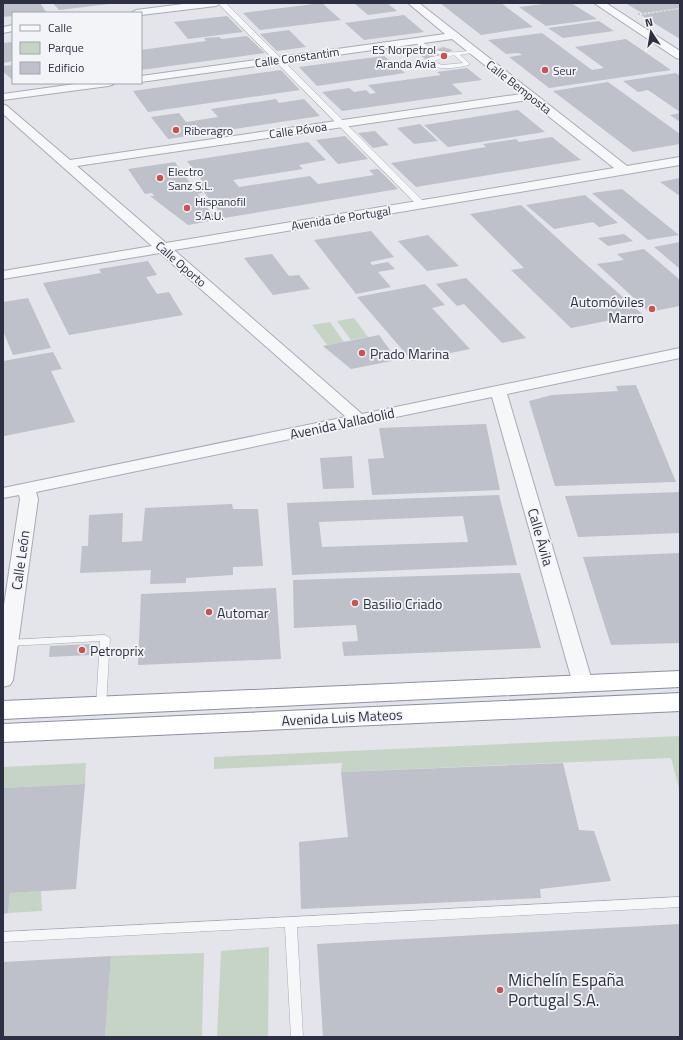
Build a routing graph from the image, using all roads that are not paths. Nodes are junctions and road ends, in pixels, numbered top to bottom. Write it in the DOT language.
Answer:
graph roads {
  1 [pos="216,3"];
  2 [pos="222,3"];
  3 [pos="413,3"];
  4 [pos="598,3"];
  5 [pos="142,12"];
  6 [pos="454,36"];
  7 [pos="416,41"];
  8 [pos="474,52"];
  9 [pos="454,55"];
  10 [pos="680,56"];
  11 [pos="278,60"];
  12 [pos="142,79"];
  13 [pos="100,84"];
  14 [pos="530,96"];
  15 [pos="3,97"];
  16 [pos="3,108"];
  17 [pos="341,124"];
  18 [pos="680,161"];
  19 [pos="67,164"];
  20 [pos="625,171"];
  21 [pos="422,205"];
  22 [pos="162,248"];
  23 [pos="3,275"];
  24 [pos="680,353"];
  25 [pos="498,391"];
  26 [pos="358,420"];
  27 [pos="26,488"];
  28 [pos="3,493"];
  29 [pos="9,643"];
  30 [pos="680,679"];
  31 [pos="3,680"];
  32 [pos="583,684"];
  33 [pos="680,702"];
  34 [pos="101,706"];
  35 [pos="3,710"];
  36 [pos="3,733"];
  37 [pos="680,902"];
  38 [pos="291,922"];
  39 [pos="3,937"];
  40 [pos="297,1037"];
  1 -- 5 [label="street"];
  2 -- 11 [label="street"];
  3 -- 6 [label="street, Calle Bemposta"];
  4 -- 10 [label="street"];
  6 -- 7 [label="street, Calle Constantim"];
  6 -- 8 [label="street, Calle Bemposta"];
  7 -- 9 [label="lane"];
  7 -- 11 [label="street, Calle Constantim"];
  8 -- 9 [label="lane"];
  8 -- 14 [label="street, Calle Bemposta"];
  9 -- 9 [label="lane"];
  11 -- 12 [label="street, Calle Constantim"];
  11 -- 17 [label="street"];
  13 -- 15 [label="street"];
  14 -- 17 [label="street, Calle Póvoa"];
  14 -- 20 [label="street, Calle Bemposta"];
  16 -- 19 [label="street, Calle Oporto"];
  17 -- 19 [label="street, Calle Póvoa"];
  17 -- 21 [label="street"];
  18 -- 20 [label="street, Avenida de Portugal"];
  19 -- 22 [label="street, Calle Oporto"];
  20 -- 21 [label="street, Avenida de Portugal"];
  21 -- 22 [label="street, Avenida de Portugal"];
  22 -- 23 [label="street, Avenida de Portugal"];
  22 -- 26 [label="street, Calle Oporto"];
  24 -- 25 [label="street, Avenida Valladolid"];
  25 -- 26 [label="street, Avenida Valladolid"];
  25 -- 32 [label="street, Calle Ávila"];
  26 -- 27 [label="street, Avenida Valladolid"];
  27 -- 28 [label="street, Avenida Valladolid"];
  27 -- 29 [label="street, Calle León"];
  29 -- 31 [label="street, Calle León"];
  29 -- 34 [label="lane"];
  30 -- 32 [label="highway, Avenida Luis Mateos"];
  32 -- 34 [label="highway, Avenida Luis Mateos"];
  33 -- 36 [label="highway, Avenida Luis Mateos"];
  34 -- 35 [label="highway, Avenida Luis Mateos"];
  37 -- 38 [label="lane"];
  38 -- 39 [label="lane"];
  38 -- 40 [label="lane"];
}
